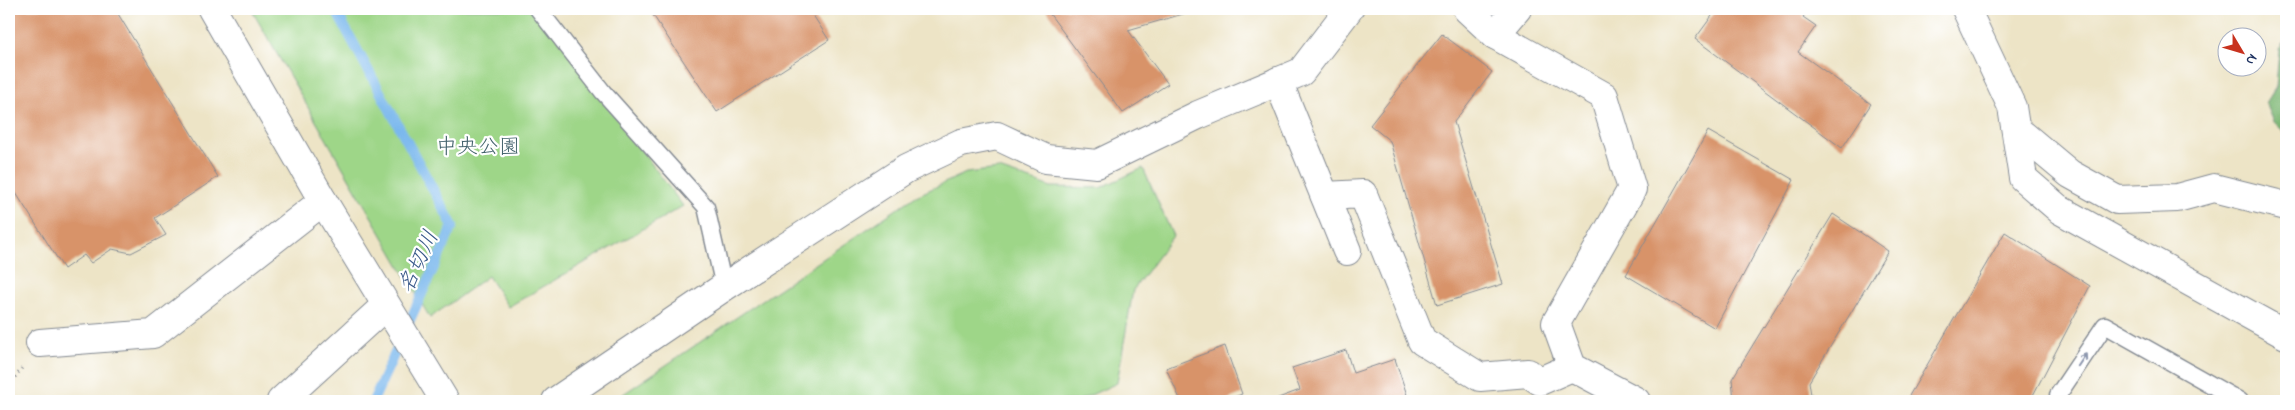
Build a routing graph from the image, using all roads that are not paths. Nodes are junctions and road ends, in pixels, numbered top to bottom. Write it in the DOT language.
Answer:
graph roads {
  1 [pos="212,9"];
  2 [pos="538,9"];
  3 [pos="1350,9"];
  4 [pos="1467,9"];
  5 [pos="1517,9"];
  6 [pos="1966,9"];
  7 [pos="1495,35"];
  8 [pos="1278,81"];
  9 [pos="2016,129"];
  10 [pos="1325,196"];
  11 [pos="323,202"];
  12 [pos="2286,206"];
  13 [pos="1347,251"];
  14 [pos="724,287"];
  15 [pos="388,310"];
  16 [pos="2286,335"];
  17 [pos="40,343"];
  18 [pos="1572,367"];
  19 [pos="281,401"];
  20 [pos="445,401"];
  21 [pos="556,401"];
  22 [pos="1636,401"];
  23 [pos="2059,401"];
  24 [pos="2240,401"];
  1 -- 11 [label="street"];
  2 -- 14 [label="lane"];
  3 -- 8 [label="street"];
  4 -- 7 [label="street"];
  5 -- 7 [label="street"];
  6 -- 9 [label="street"];
  7 -- 18 [label="street"];
  8 -- 10 [label="street"];
  8 -- 14 [label="street"];
  9 -- 12 [label="street"];
  9 -- 16 [label="street"];
  10 -- 13 [label="street"];
  10 -- 18 [label="street"];
  11 -- 15 [label="street"];
  11 -- 17 [label="street"];
  14 -- 21 [label="street"];
  15 -- 19 [label="street"];
  15 -- 20 [label="street"];
  18 -- 22 [label="street"];
  23 -- 24 [label="lane, one-way"];
}
